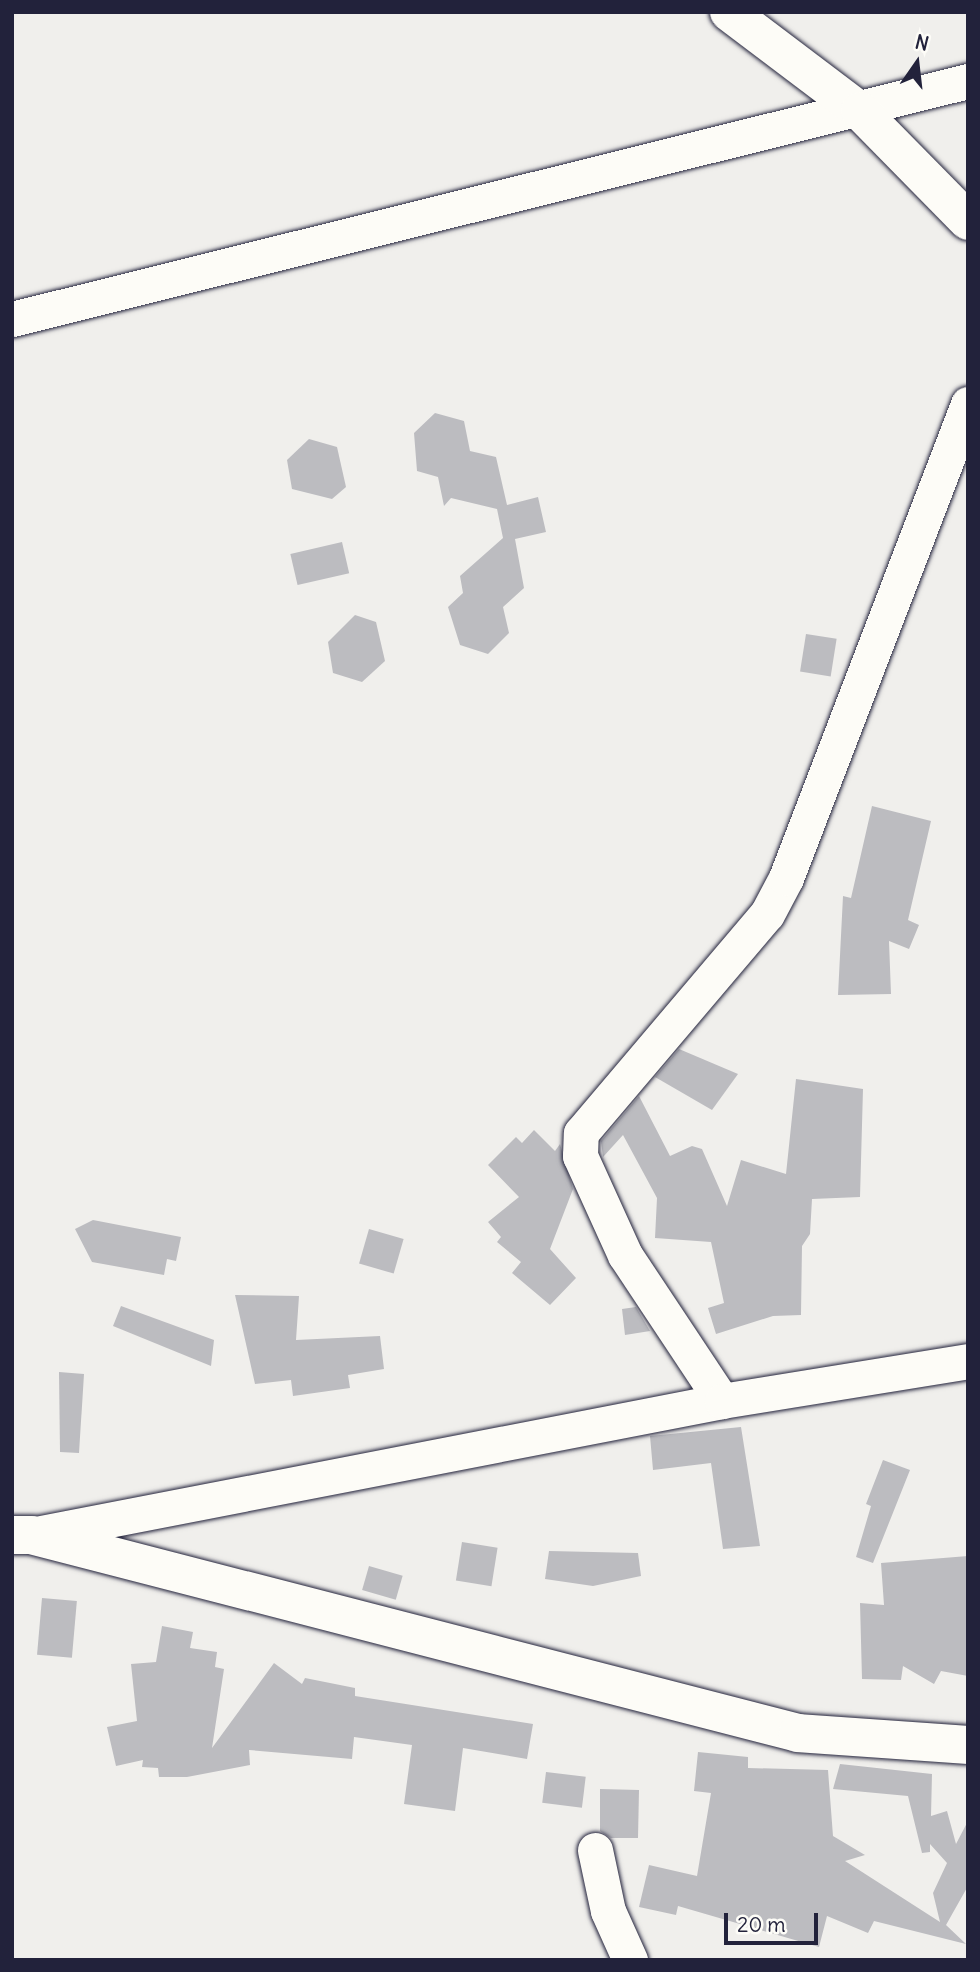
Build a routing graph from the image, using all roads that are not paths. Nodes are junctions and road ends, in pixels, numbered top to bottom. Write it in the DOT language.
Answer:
graph roads {
  1 [pos="729,12"];
  2 [pos="968,81"];
  3 [pos="860,111"];
  4 [pos="968,221"];
  5 [pos="12,319"];
  6 [pos="968,404"];
  7 [pos="968,1361"];
  8 [pos="722,1401"];
  9 [pos="22,1535"];
  10 [pos="968,1745"];
  11 [pos="595,1850"];
  12 [pos="630,1960"];
  1 -- 3 [label="main road"];
  2 -- 3 [label="street"];
  3 -- 4 [label="main road"];
  3 -- 5 [label="street"];
  6 -- 8 [label="street"];
  7 -- 8 [label="street"];
  8 -- 9 [label="street"];
  9 -- 10 [label="main road"];
  11 -- 12 [label="street"];
}
